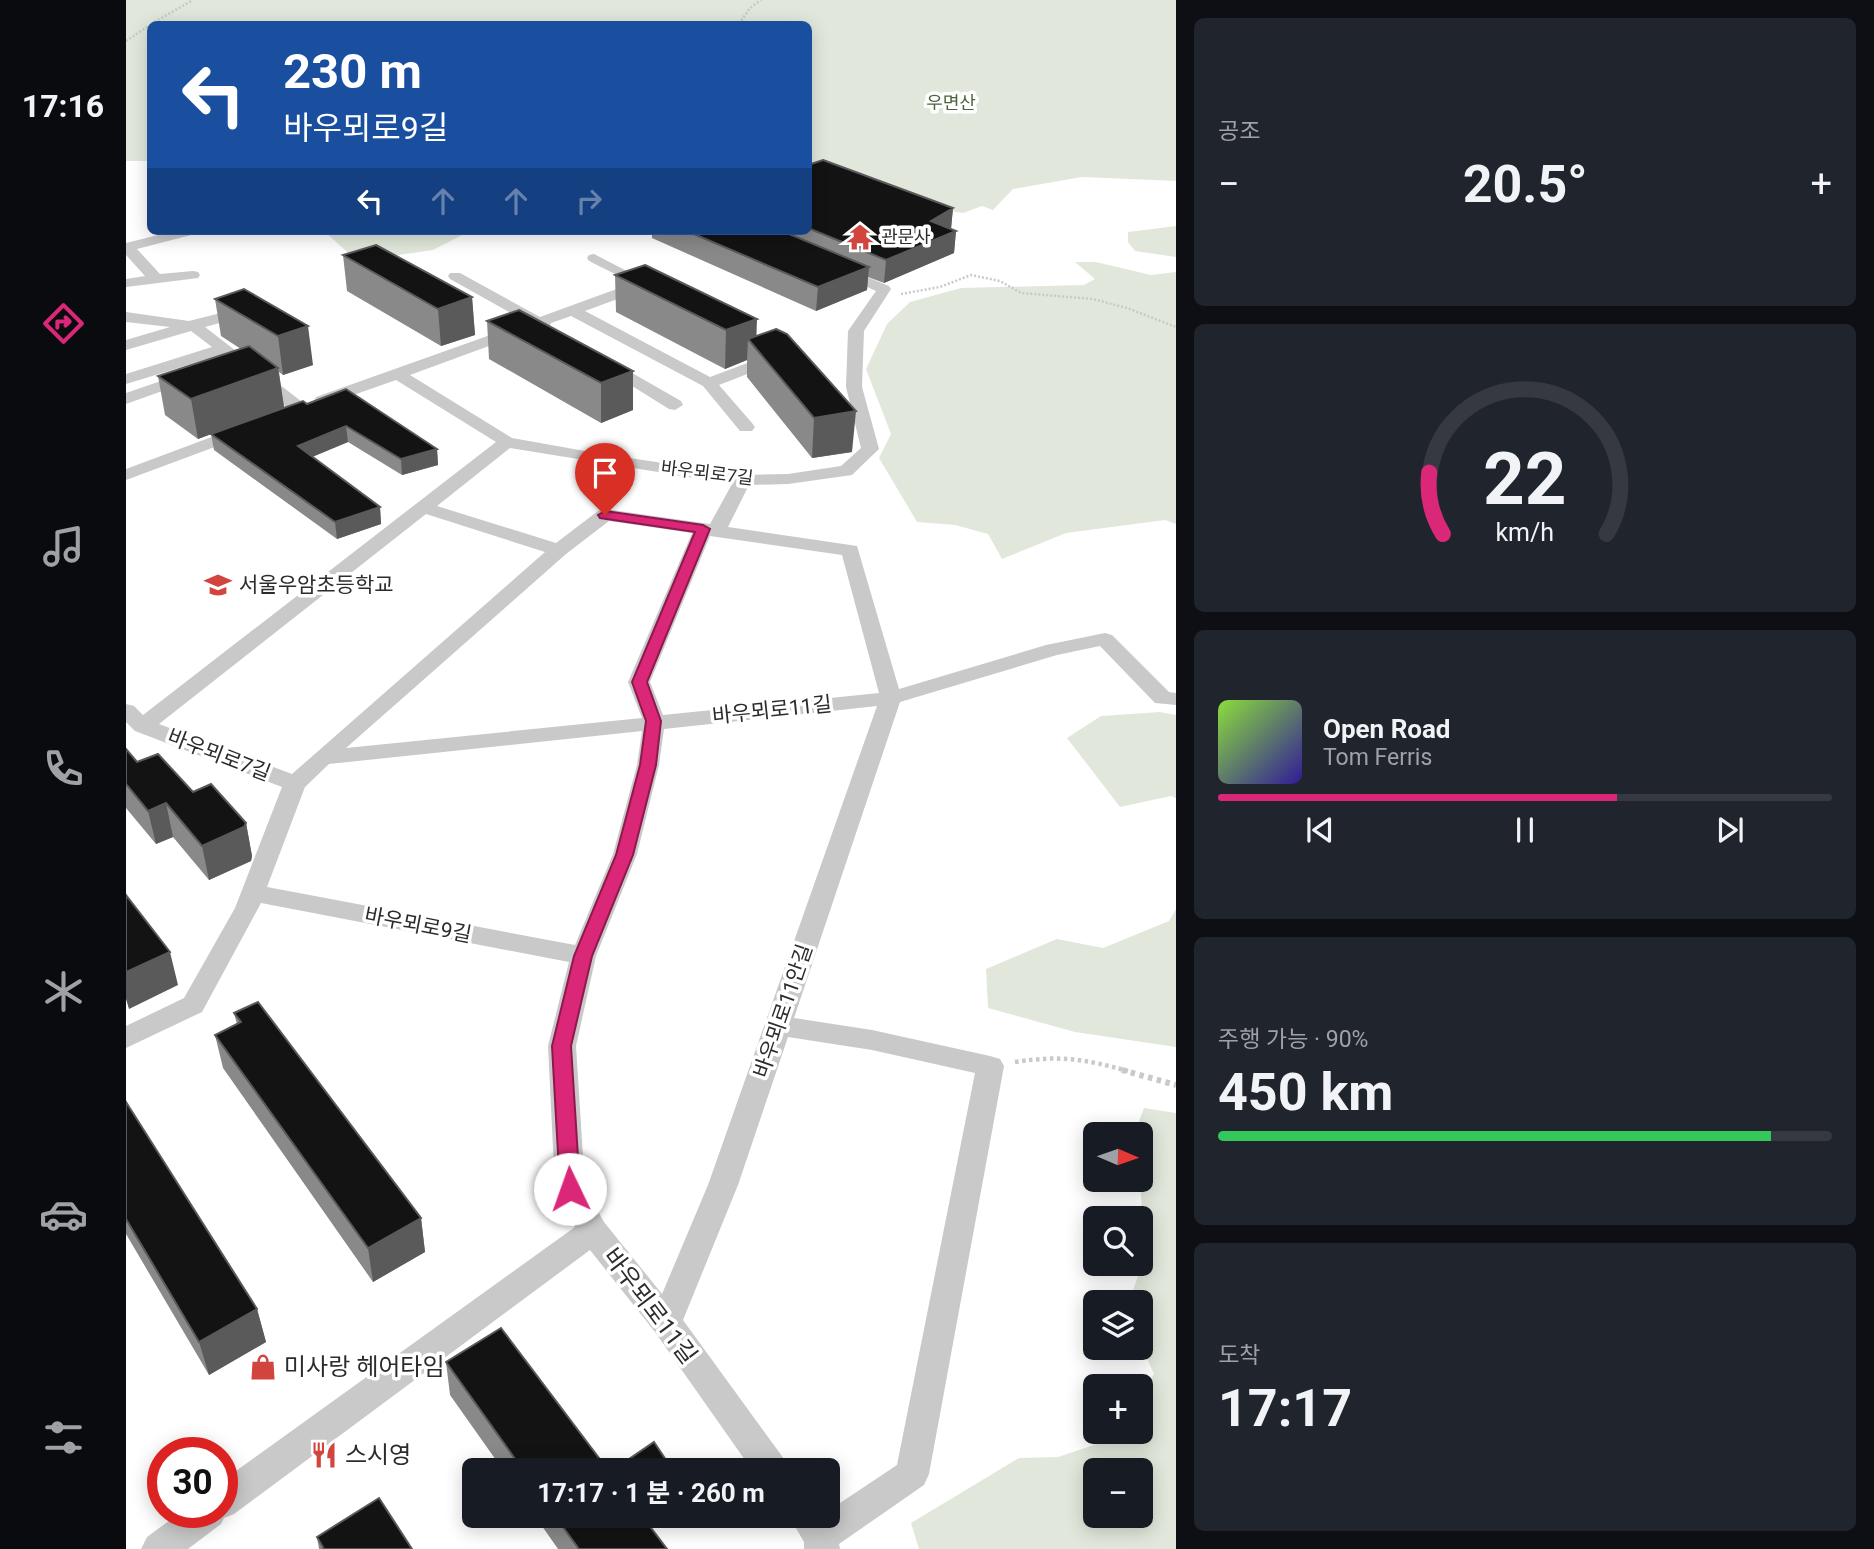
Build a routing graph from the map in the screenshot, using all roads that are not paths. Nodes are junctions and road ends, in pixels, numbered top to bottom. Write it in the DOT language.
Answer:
graph roads {
  1 [pos="174,235"];
  2 [pos="127,247"];
  3 [pos="594,258"];
  4 [pos="819,263"];
  5 [pos="193,275"];
  6 [pos="456,275"];
  7 [pos="156,279"];
  8 [pos="126,283"];
  9 [pos="261,307"];
  10 [pos="572,310"];
  11 [pos="126,317"];
  12 [pos="539,322"];
  13 [pos="193,325"];
  14 [pos="562,335"];
  15 [pos="760,344"];
  16 [pos="126,345"];
  17 [pos="230,354"];
  18 [pos="596,356"];
  19 [pos="399,375"];
  20 [pos="126,379"];
  21 [pos="709,383"];
  22 [pos="126,399"];
  23 [pos="675,405"];
  24 [pos="300,409"];
  25 [pos="746,427"];
  26 [pos="507,442"];
  27 [pos="126,475"];
  28 [pos="743,480"];
  29 [pos="421,507"];
  30 [pos="710,530"];
  31 [pos="559,550"];
  32 [pos="891,698"];
  33 [pos="1176,699"];
  34 [pos="126,711"];
  35 [pos="653,721"];
  36 [pos="143,726"];
  37 [pos="322,758"];
  38 [pos="295,784"];
  39 [pos="253,893"];
  40 [pos="583,956"];
  41 [pos="778,1025"];
  42 [pos="126,1038"];
  43 [pos="593,1231"];
  44 [pos="666,1322"];
  45 [pos="763,1458"];
  46 [pos="238,1490"];
  47 [pos="187,1528"];
  48 [pos="816,1533"];
  49 [pos="159,1549"];
  1 -- 2 [label="street"];
  2 -- 7 [label="street"];
  3 -- 10 [label="street"];
  4 -- 28 [label="street, 바우뫼로7길"];
  5 -- 7 [label="street"];
  6 -- 12 [label="street"];
  7 -- 8 [label="street"];
  9 -- 13 [label="street"];
  10 -- 12 [label="street"];
  10 -- 21 [label="street"];
  11 -- 13 [label="street"];
  12 -- 14 [label="street"];
  12 -- 19 [label="street"];
  13 -- 16 [label="street"];
  13 -- 17 [label="street"];
  15 -- 21 [label="street"];
  17 -- 20 [label="street"];
  17 -- 22 [label="street"];
  17 -- 24 [label="street"];
  18 -- 23 [label="street"];
  19 -- 24 [label="street"];
  19 -- 26 [label="street, 바우뫼로7길"];
  21 -- 25 [label="street"];
  24 -- 27 [label="street"];
  26 -- 28 [label="street, 바우뫼로7길"];
  26 -- 29 [label="street, 바우뫼로7길"];
  28 -- 30 [label="street, 바우뫼로11길"];
  29 -- 31 [label="street"];
  29 -- 36 [label="street, 바우뫼로7길"];
  30 -- 31 [label="street"];
  30 -- 32 [label="street"];
  30 -- 35 [label="street, 바우뫼로11길"];
  31 -- 37 [label="street"];
  32 -- 33 [label="street"];
  32 -- 35 [label="street, 바우뫼로11길"];
  32 -- 41 [label="street, 바우뫼로11안길"];
  34 -- 36 [label="street, 바우뫼로7길"];
  35 -- 37 [label="street"];
  35 -- 40 [label="street, 바우뫼로11길"];
  36 -- 38 [label="street, 바우뫼로7길"];
  37 -- 38 [label="street"];
  38 -- 39 [label="street"];
  39 -- 40 [label="street, 바우뫼로9길"];
  39 -- 42 [label="street"];
  40 -- 43 [label="street, 바우뫼로11길"];
  41 -- 44 [label="street, 바우뫼로11안길"];
  41 -- 48 [label="street"];
  43 -- 44 [label="street, 바우뫼로11길"];
  43 -- 46 [label="street"];
  44 -- 45 [label="street, 바우뫼로11길"];
  47 -- 49 [label="street"];
}
